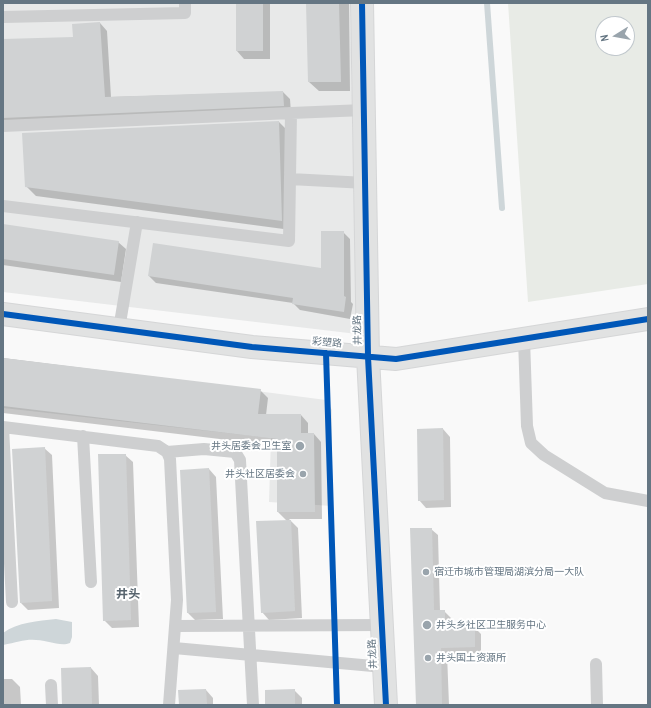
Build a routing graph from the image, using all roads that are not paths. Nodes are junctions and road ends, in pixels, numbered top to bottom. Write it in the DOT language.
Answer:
graph roads {
  1 [pos="185,3"];
  2 [pos="362,3"];
  3 [pos="3,17"];
  4 [pos="364,110"];
  5 [pos="291,113"];
  6 [pos="3,126"];
  7 [pos="290,179"];
  8 [pos="366,183"];
  9 [pos="3,206"];
  10 [pos="137,222"];
  11 [pos="3,314"];
  12 [pos="648,320"];
  13 [pos="118,329"];
  14 [pos="524,339"];
  15 [pos="368,357"];
  16 [pos="3,427"];
  17 [pos="83,436"];
  18 [pos="167,452"];
  19 [pos="648,501"];
  20 [pos="91,582"];
  21 [pos="12,602"];
  22 [pos="249,625"];
  23 [pos="382,625"];
  24 [pos="176,626"];
  25 [pos="174,648"];
  26 [pos="251,655"];
  27 [pos="596,664"];
  28 [pos="384,667"];
  29 [pos="51,685"];
  30 [pos="52,705"];
  31 [pos="168,705"];
  32 [pos="253,705"];
  33 [pos="386,705"];
  34 [pos="597,705"];
  1 -- 3 [label="lane"];
  2 -- 4 [label="street, 井龙路"];
  4 -- 5 [label="lane"];
  4 -- 8 [label="street, 井龙路"];
  5 -- 6 [label="lane"];
  5 -- 7 [label="lane"];
  7 -- 8 [label="lane"];
  7 -- 10 [label="lane"];
  8 -- 15 [label="street, 井龙路"];
  9 -- 10 [label="lane"];
  10 -- 13 [label="lane"];
  11 -- 13 [label="street, 彩塑路"];
  12 -- 14 [label="street, 彩塑路"];
  13 -- 15 [label="street, 彩塑路"];
  14 -- 15 [label="street, 彩塑路"];
  14 -- 19 [label="lane"];
  15 -- 23 [label="street, 井龙路"];
  16 -- 17 [label="lane"];
  16 -- 21 [label="lane"];
  17 -- 18 [label="lane"];
  17 -- 20 [label="lane"];
  18 -- 22 [label="lane"];
  18 -- 24 [label="lane"];
  22 -- 23 [label="lane"];
  22 -- 24 [label="lane"];
  22 -- 26 [label="lane"];
  23 -- 28 [label="street, 井龙路"];
  24 -- 25 [label="lane"];
  25 -- 26 [label="lane"];
  25 -- 31 [label="lane"];
  26 -- 28 [label="lane"];
  26 -- 32 [label="lane"];
  27 -- 34 [label="lane"];
  28 -- 33 [label="street, 井龙路"];
  29 -- 30 [label="lane"];
}
